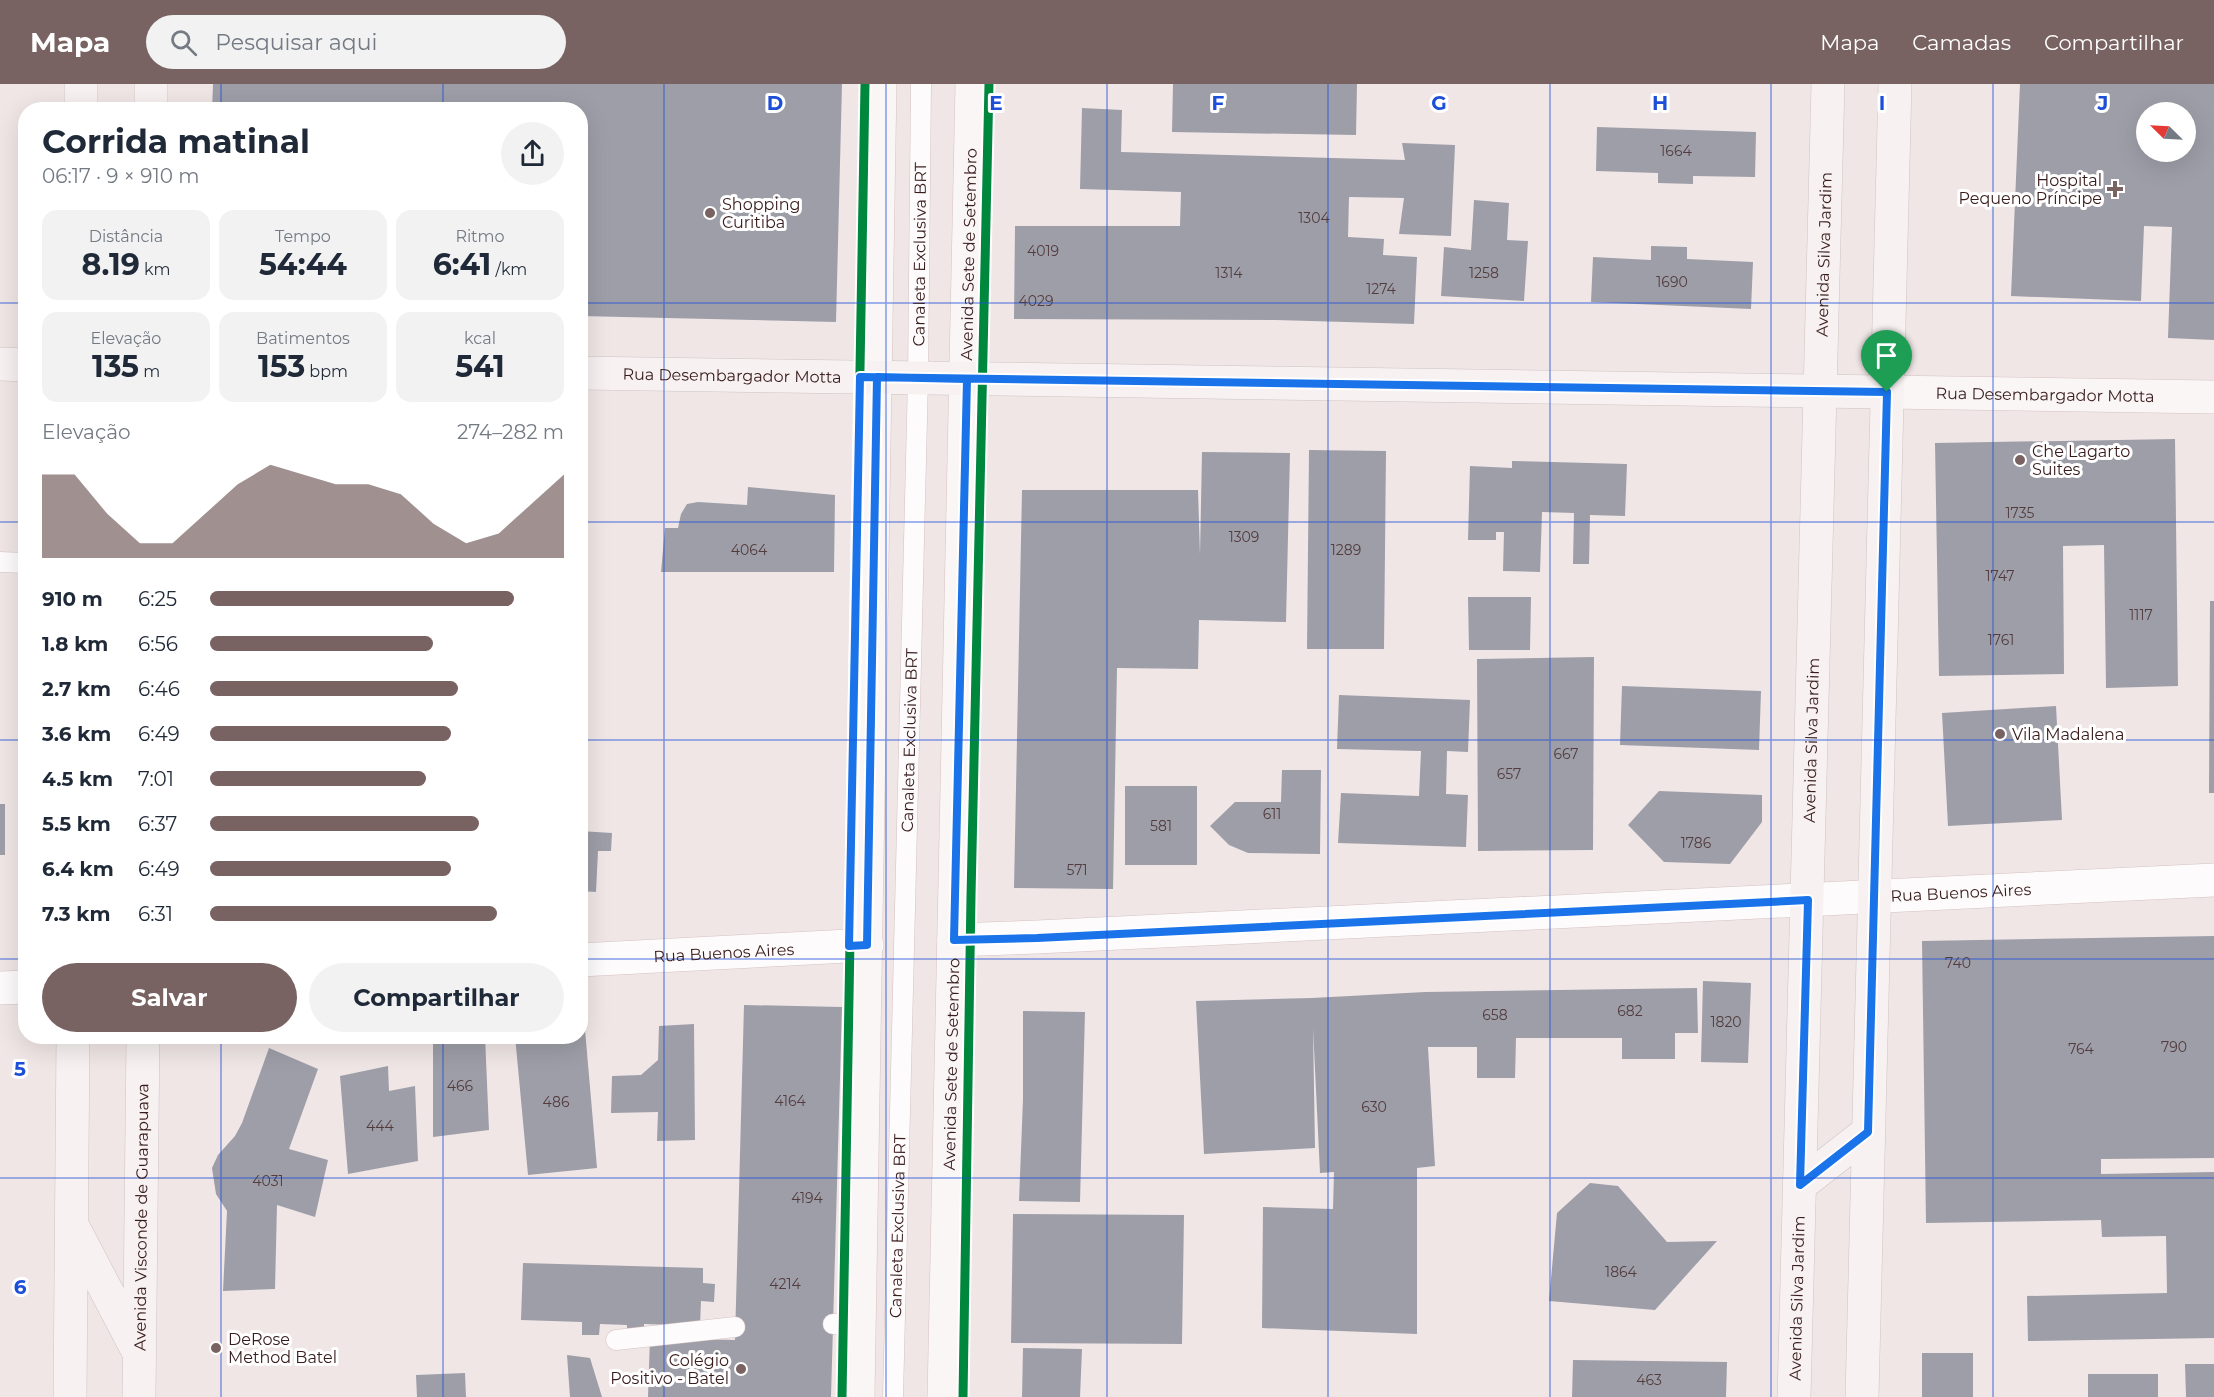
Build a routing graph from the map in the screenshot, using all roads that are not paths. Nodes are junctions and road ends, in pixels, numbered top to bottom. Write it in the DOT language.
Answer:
graph roads {
  1 [pos="81,84"];
  2 [pos="151,84"];
  3 [pos="880,84"];
  4 [pos="921,84"];
  5 [pos="972,84"];
  6 [pos="1828,84"];
  7 [pos="1895,84"];
  8 [pos="81,102"];
  9 [pos="151,102"];
  10 [pos="0,364"];
  11 [pos="18,365"];
  12 [pos="588,373"];
  13 [pos="877,377"];
  14 [pos="918,378"];
  15 [pos="967,379"];
  16 [pos="1820,391"];
  17 [pos="1887,392"];
  18 [pos="2214,397"];
  19 [pos="0,562"];
  20 [pos="18,563"];
  21 [pos="2214,880"];
  22 [pos="1875,896"];
  23 [pos="1808,900"];
  24 [pos="954,940"];
  25 [pos="867,945"];
  26 [pos="588,960"];
  27 [pos="18,987"];
  28 [pos="0,988"];
  29 [pos="73,1044"];
  30 [pos="143,1044"];
  31 [pos="1868,1132"];
  32 [pos="1800,1185"];
  33 [pos="72,1225"];
  34 [pos="735,1326"];
  35 [pos="616,1340"];
  36 [pos="140,1355"];
  37 [pos="70,1397"];
  38 [pos="140,1397"];
  39 [pos="858,1397"];
  40 [pos="893,1397"];
  41 [pos="944,1397"];
  42 [pos="1794,1397"];
  43 [pos="1862,1397"];
  1 -- 8 [label="main road"];
  2 -- 9 [label="main road"];
  3 -- 13 [label="main road"];
  4 -- 14 [label="lane, Canaleta Exclusiva BRT"];
  5 -- 15 [label="main road, Avenida Sete de Setembro"];
  6 -- 16 [label="main road, Avenida Silva Jardim"];
  7 -- 17 [label="main road"];
  10 -- 11 [label="main road"];
  12 -- 13 [label="main road, Rua Desembargador Motta"];
  13 -- 14 [label="main road, Rua Desembargador Motta"];
  13 -- 25 [label="main road"];
  14 -- 15 [label="main road, Rua Desembargador Motta"];
  14 -- 40 [label="lane, Canaleta Exclusiva BRT"];
  15 -- 16 [label="main road, Rua Desembargador Motta"];
  15 -- 24 [label="main road, Avenida Sete de Setembro"];
  16 -- 17 [label="main road, Rua Desembargador Motta"];
  16 -- 23 [label="main road, Avenida Silva Jardim"];
  17 -- 18 [label="main road, Rua Desembargador Motta"];
  17 -- 22 [label="main road"];
  19 -- 20 [label="lane"];
  21 -- 22 [label="street, Rua Buenos Aires"];
  22 -- 23 [label="street, Rua Buenos Aires"];
  22 -- 31 [label="main road"];
  23 -- 24 [label="street, Rua Buenos Aires"];
  23 -- 32 [label="main road, Avenida Silva Jardim"];
  24 -- 41 [label="main road, Avenida Sete de Setembro"];
  25 -- 26 [label="street, Rua Buenos Aires"];
  25 -- 39 [label="main road"];
  27 -- 28 [label="street"];
  29 -- 33 [label="main road"];
  30 -- 36 [label="main road, Avenida Visconde de Guarapuava"];
  31 -- 32 [label="main road"];
  31 -- 43 [label="main road"];
  32 -- 42 [label="main road, Avenida Silva Jardim"];
  33 -- 36 [label="main road"];
  33 -- 37 [label="main road"];
  34 -- 35 [label="lane"];
  36 -- 38 [label="main road, Avenida Visconde de Guarapuava"];
}
